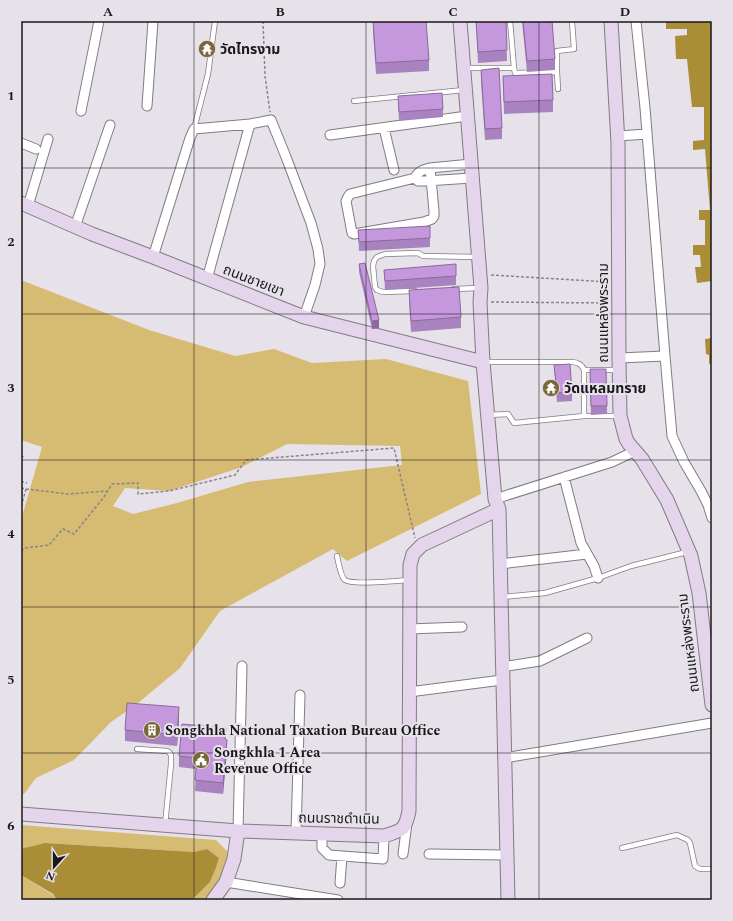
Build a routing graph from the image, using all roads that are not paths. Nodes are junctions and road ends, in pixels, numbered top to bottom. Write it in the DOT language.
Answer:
graph roads {
  1 [pos="99,21"];
  2 [pos="154,21"];
  3 [pos="215,21"];
  4 [pos="460,21"];
  5 [pos="510,21"];
  6 [pos="572,21"];
  7 [pos="612,21"];
  8 [pos="636,21"];
  9 [pos="464,68"];
  10 [pos="514,68"];
  11 [pos="557,72"];
  12 [pos="558,89"];
  13 [pos="465,90"];
  14 [pos="354,101"];
  15 [pos="148,106"];
  16 [pos="81,111"];
  17 [pos="468,116"];
  18 [pos="250,124"];
  19 [pos="110,125"];
  20 [pos="384,128"];
  21 [pos="194,129"];
  22 [pos="647,134"];
  23 [pos="330,135"];
  24 [pos="618,136"];
  25 [pos="48,139"];
  26 [pos="21,142"];
  27 [pos="36,149"];
  28 [pos="471,164"];
  29 [pos="430,168"];
  30 [pos="394,170"];
  31 [pos="414,178"];
  32 [pos="472,178"];
  33 [pos="432,181"];
  34 [pos="25,205"];
  35 [pos="76,227"];
  36 [pos="152,257"];
  37 [pos="478,257"];
  38 [pos="207,279"];
  39 [pos="480,281"];
  40 [pos="451,289"];
  41 [pos="421,291"];
  42 [pos="304,316"];
  43 [pos="665,356"];
  44 [pos="483,362"];
  45 [pos="619,364"];
  46 [pos="584,370"];
  47 [pos="488,415"];
  48 [pos="584,416"];
  49 [pos="620,416"];
  50 [pos="635,452"];
  51 [pos="564,477"];
  52 [pos="497,504"];
  53 [pos="712,518"];
  54 [pos="689,551"];
  55 [pos="587,554"];
  56 [pos="337,556"];
  57 [pos="500,564"];
  58 [pos="598,578"];
  59 [pos="410,580"];
  60 [pos="501,598"];
  61 [pos="462,626"];
  62 [pos="409,629"];
  63 [pos="587,638"];
  64 [pos="242,666"];
  65 [pos="502,667"];
  66 [pos="502,680"];
  67 [pos="409,692"];
  68 [pos="300,694"];
  69 [pos="712,705"];
  70 [pos="712,723"];
  71 [pos="137,749"];
  72 [pos="504,758"];
  73 [pos="21,814"];
  74 [pos="407,822"];
  75 [pos="165,824"];
  76 [pos="238,831"];
  77 [pos="296,833"];
  78 [pos="322,834"];
  79 [pos="384,836"];
  80 [pos="622,848"];
  81 [pos="403,854"];
  82 [pos="429,854"];
  83 [pos="506,854"];
  84 [pos="342,856"];
  85 [pos="712,869"];
  86 [pos="226,882"];
  87 [pos="340,883"];
  88 [pos="213,900"];
  89 [pos="338,900"];
  90 [pos="508,900"];
  1 -- 16 [label="street"];
  2 -- 15 [label="street"];
  3 -- 21 [label="lane"];
  4 -- 9 [label="street"];
  5 -- 10 [label="lane"];
  6 -- 11 [label="lane"];
  7 -- 24 [label="street, ถนนแหล่งพระราม"];
  8 -- 22 [label="street"];
  9 -- 10 [label="lane"];
  9 -- 13 [label="street"];
  10 -- 11 [label="lane"];
  11 -- 12 [label="lane"];
  13 -- 14 [label="lane"];
  13 -- 17 [label="street"];
  17 -- 20 [label="street"];
  17 -- 28 [label="street"];
  18 -- 21 [label="street"];
  18 -- 38 [label="street"];
  18 -- 42 [label="street"];
  19 -- 35 [label="street"];
  20 -- 23 [label="street"];
  20 -- 30 [label="street"];
  21 -- 36 [label="street"];
  22 -- 24 [label="street"];
  22 -- 43 [label="street"];
  24 -- 45 [label="street, ถนนแหล่งพระราม"];
  25 -- 34 [label="street"];
  26 -- 27 [label="street"];
  28 -- 29 [label="street"];
  28 -- 32 [label="street"];
  29 -- 31 [label="street"];
  29 -- 33 [label="street"];
  31 -- 33 [label="street"];
  31 -- 33 [label="street"];
  32 -- 33 [label="street"];
  32 -- 37 [label="street"];
  34 -- 35 [label="street, ถนนชายเขา"];
  35 -- 36 [label="street, ถนนชายเขา"];
  36 -- 38 [label="street, ถนนชายเขา"];
  37 -- 39 [label="street"];
  37 -- 41 [label="lane"];
  38 -- 42 [label="street, ถนนชายเขา"];
  39 -- 40 [label="lane"];
  39 -- 44 [label="street"];
  42 -- 44 [label="street, ถนนชายเขา"];
  43 -- 45 [label="street"];
  43 -- 53 [label="street"];
  44 -- 46 [label="lane"];
  44 -- 47 [label="street"];
  45 -- 46 [label="lane"];
  45 -- 49 [label="street, ถนนแหล่งพระราม"];
  46 -- 48 [label="lane"];
  47 -- 48 [label="lane"];
  47 -- 52 [label="street"];
  48 -- 49 [label="lane"];
  49 -- 50 [label="street, ถนนแหล่งพระราม"];
  50 -- 51 [label="street"];
  50 -- 54 [label="street, ถนนแหล่งพระราม"];
  51 -- 52 [label="street"];
  51 -- 55 [label="street"];
  52 -- 57 [label="street"];
  52 -- 59 [label="street"];
  54 -- 58 [label="lane"];
  54 -- 69 [label="street, ถนนแหล่งพระราม"];
  55 -- 57 [label="street"];
  55 -- 58 [label="street"];
  56 -- 59 [label="lane"];
  57 -- 60 [label="street"];
  58 -- 60 [label="lane"];
  59 -- 62 [label="street"];
  60 -- 65 [label="street"];
  61 -- 62 [label="street"];
  62 -- 67 [label="street"];
  63 -- 65 [label="street"];
  64 -- 76 [label="street"];
  65 -- 66 [label="street"];
  66 -- 67 [label="street"];
  66 -- 72 [label="street"];
  67 -- 74 [label="street"];
  68 -- 77 [label="street"];
  70 -- 72 [label="street"];
  71 -- 75 [label="lane"];
  72 -- 83 [label="street"];
  73 -- 75 [label="street, ถนนราชดำเนิน"];
  74 -- 79 [label="street, ถนนราชดำเนิน"];
  74 -- 81 [label="street"];
  75 -- 76 [label="street, ถนนราชดำเนิน"];
  76 -- 77 [label="street, ถนนราชดำเนิน"];
  76 -- 86 [label="street"];
  77 -- 78 [label="street, ถนนราชดำเนิน"];
  78 -- 79 [label="street, ถนนราชดำเนิน"];
  78 -- 84 [label="street"];
  79 -- 84 [label="street"];
  80 -- 85 [label="lane"];
  82 -- 83 [label="street"];
  83 -- 90 [label="street"];
  84 -- 87 [label="street"];
  86 -- 88 [label="street"];
  86 -- 89 [label="street"];
}
